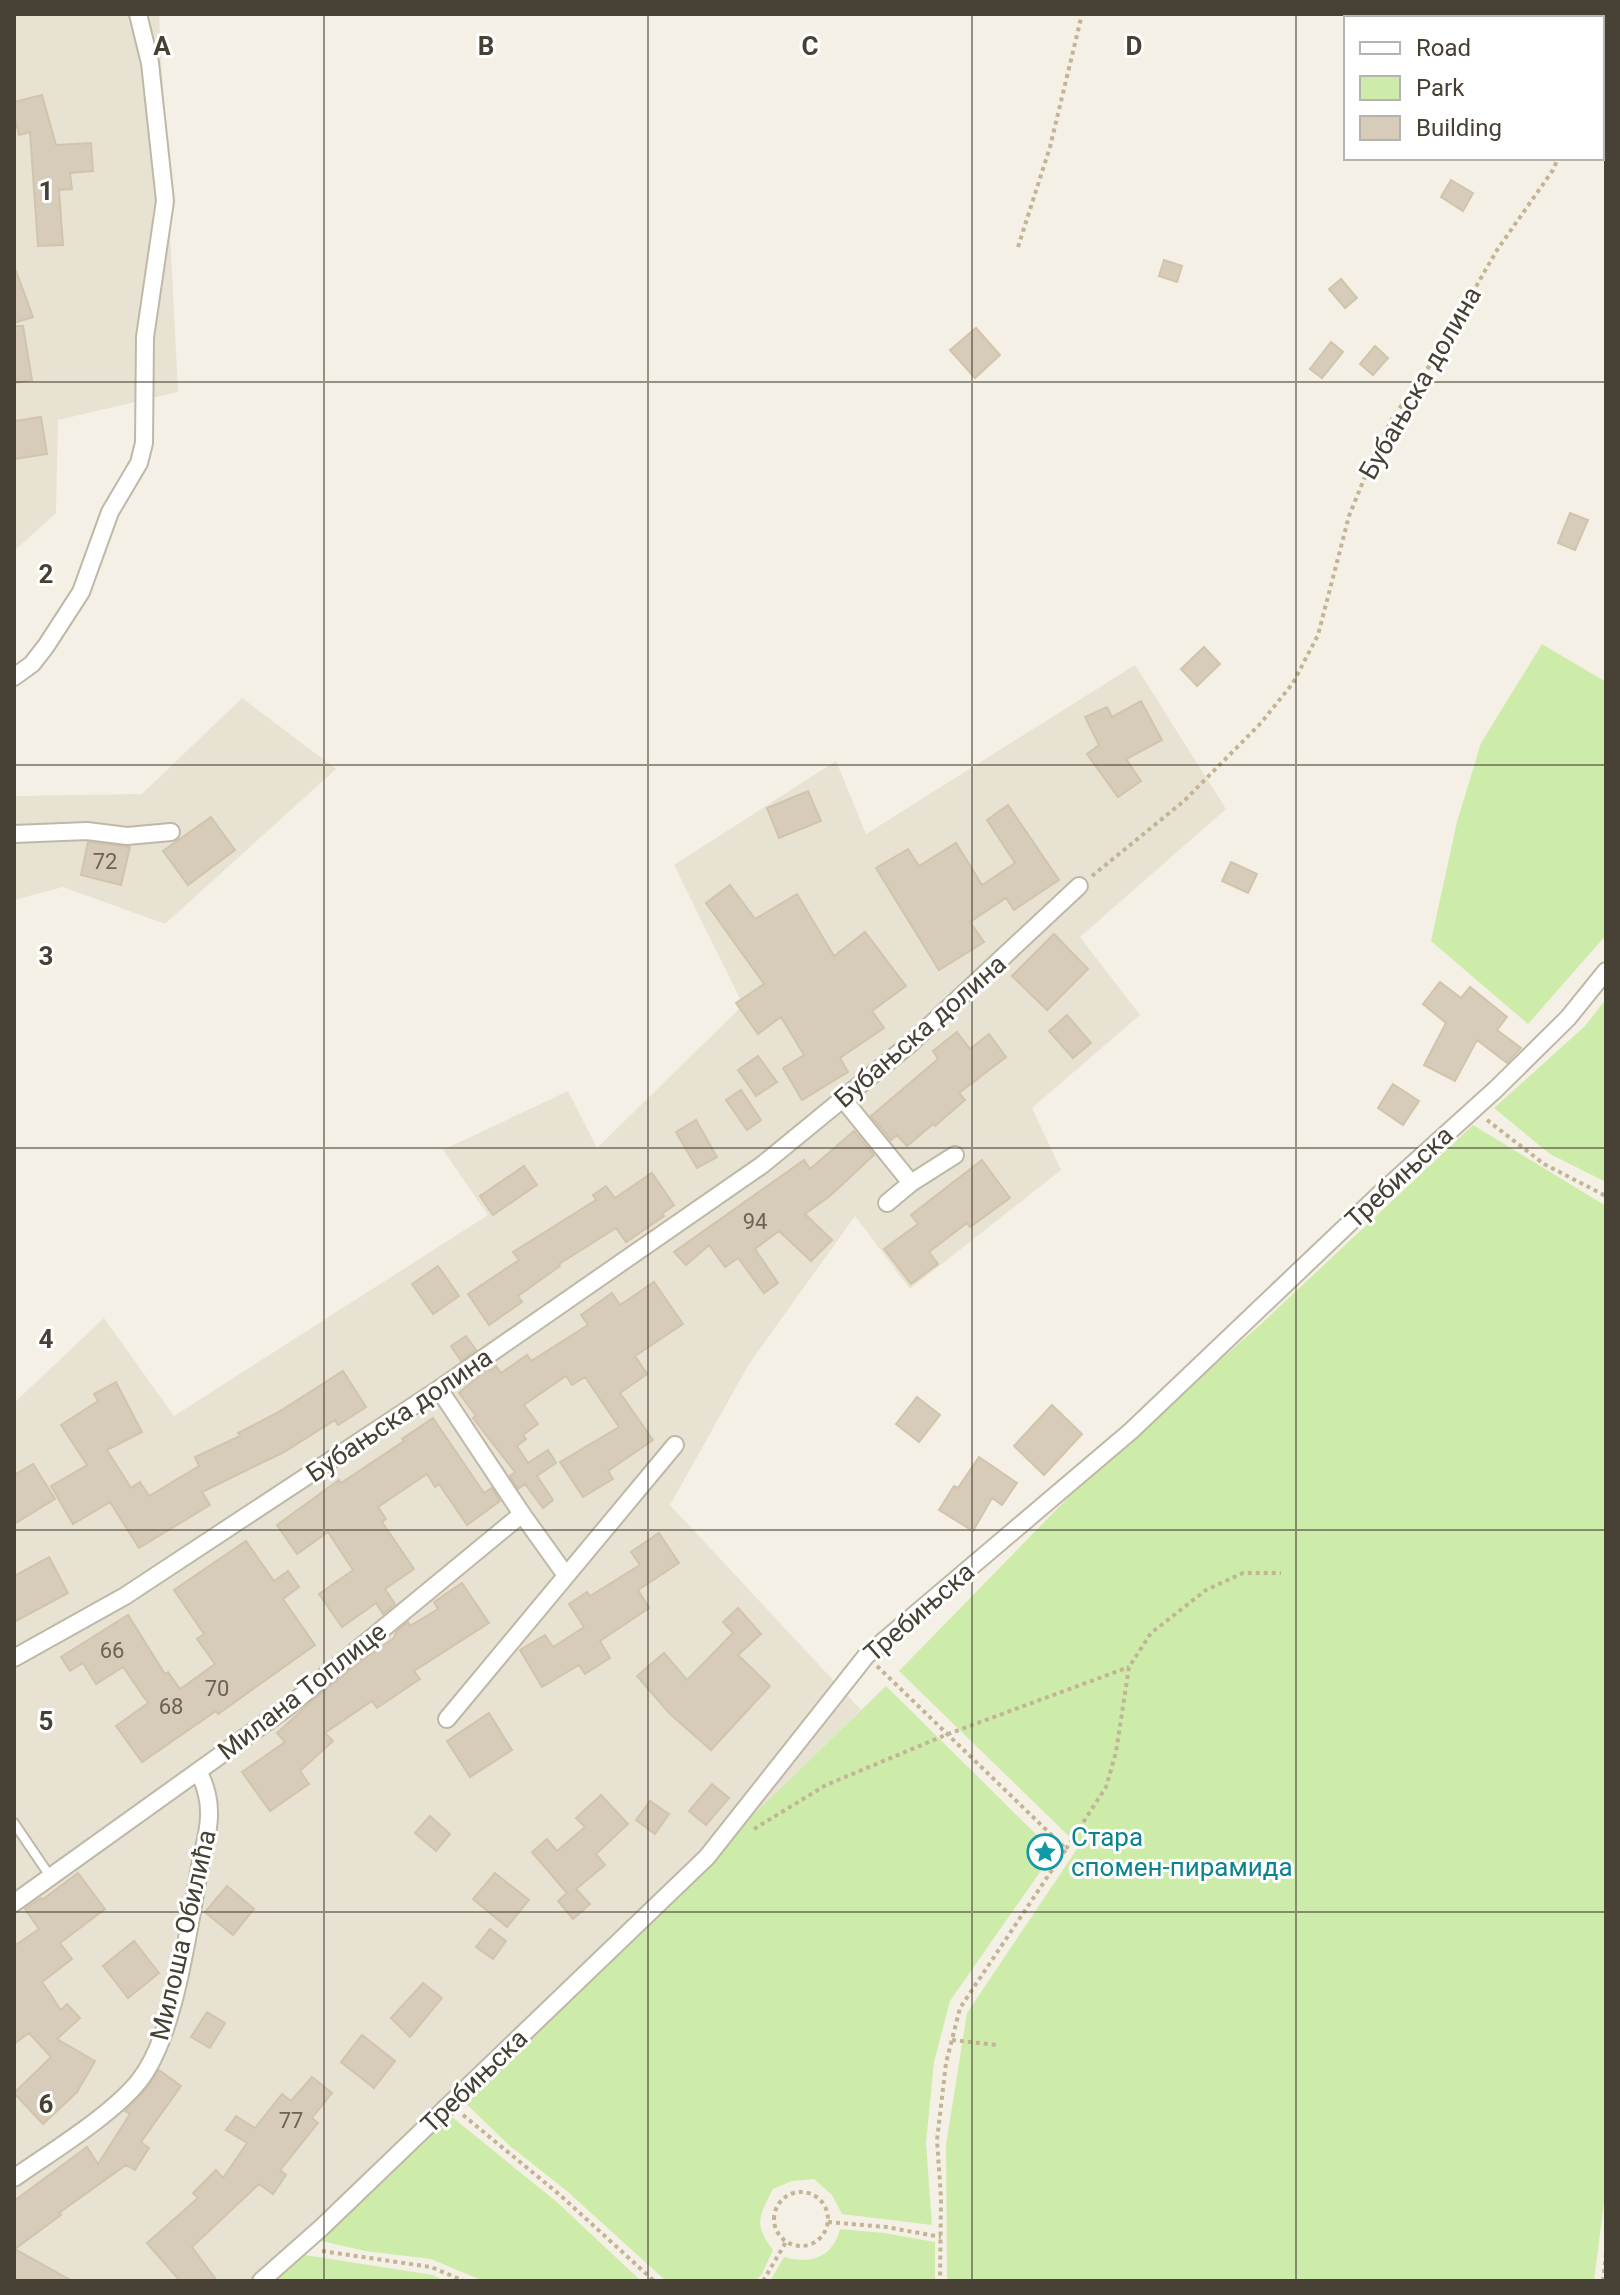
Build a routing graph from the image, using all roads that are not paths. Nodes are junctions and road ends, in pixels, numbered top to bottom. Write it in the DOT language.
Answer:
graph roads {
  1 [pos="138,14"];
  2 [pos="14,677"];
  3 [pos="171,832"];
  4 [pos="14,834"];
  5 [pos="1079,886"];
  6 [pos="1606,971"];
  7 [pos="843,1099"];
  8 [pos="955,1155"];
  9 [pos="911,1183"];
  10 [pos="887,1203"];
  11 [pos="439,1389"];
  12 [pos="675,1445"];
  13 [pos="522,1514"];
  14 [pos="565,1574"];
  15 [pos="14,1658"];
  16 [pos="447,1719"];
  17 [pos="198,1771"];
  18 [pos="14,1823"];
  19 [pos="50,1876"];
  20 [pos="14,1903"];
  21 [pos="14,2178"];
  22 [pos="261,2281"];
  1 -- 2 [label="street"];
  3 -- 4 [label="street"];
  5 -- 7 [label="street, Бубањска долина"];
  6 -- 22 [label="street, Требињска"];
  7 -- 9 [label="street"];
  7 -- 11 [label="street, Бубањска долина"];
  8 -- 9 [label="street"];
  9 -- 10 [label="street"];
  11 -- 13 [label="street"];
  11 -- 15 [label="street, Бубањска долина"];
  12 -- 14 [label="street"];
  13 -- 14 [label="street"];
  13 -- 17 [label="street, Милана Топлице"];
  14 -- 16 [label="street"];
  17 -- 19 [label="street, Милана Топлице"];
  17 -- 21 [label="street, Милоша Обилића"];
  18 -- 19 [label="lane"];
  19 -- 20 [label="street, Милана Топлице"];
}
